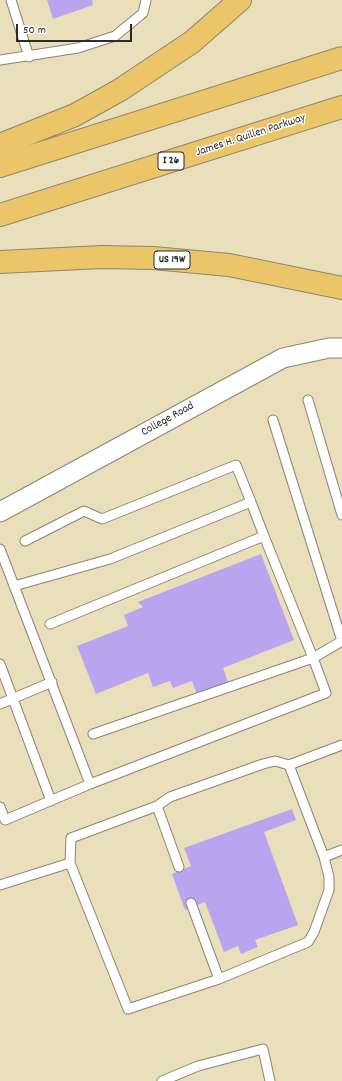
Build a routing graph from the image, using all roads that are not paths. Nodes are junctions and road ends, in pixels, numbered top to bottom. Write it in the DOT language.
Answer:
graph roads {
  1 [pos="11,0"];
  2 [pos="146,0"];
  3 [pos="240,0"];
  4 [pos="29,57"];
  5 [pos="342,58"];
  6 [pos="0,60"];
  7 [pos="342,107"];
  8 [pos="0,145"];
  9 [pos="0,166"];
  10 [pos="0,215"];
  11 [pos="0,262"];
  12 [pos="342,288"];
  13 [pos="342,348"];
  14 [pos="308,400"];
  15 [pos="273,420"];
  16 [pos="251,502"];
  17 [pos="341,510"];
  18 [pos="0,512"];
  19 [pos="264,536"];
  20 [pos="25,541"];
  21 [pos="0,550"];
  22 [pos="2,561"];
  23 [pos="14,586"];
  24 [pos="50,624"];
  25 [pos="342,641"];
  26 [pos="313,658"];
  27 [pos="0,664"];
  28 [pos="52,682"];
  29 [pos="13,699"];
  30 [pos="0,704"];
  31 [pos="93,734"];
  32 [pos="342,745"];
  33 [pos="289,765"];
  34 [pos="90,784"];
  35 [pos="51,801"];
  36 [pos="157,806"];
  37 [pos="0,807"];
  38 [pos="342,850"];
  39 [pos="324,856"];
  40 [pos="70,863"];
  41 [pos="179,867"];
  42 [pos="0,885"];
  43 [pos="191,903"];
  44 [pos="219,979"];
  45 [pos="162,1081"];
  46 [pos="270,1081"];
  1 -- 4 [label="lane"];
  2 -- 4 [label="lane"];
  3 -- 8 [label="highway"];
  4 -- 6 [label="lane"];
  5 -- 9 [label="highway"];
  7 -- 10 [label="highway, James H. Quillen Parkway / I 26"];
  11 -- 12 [label="highway, US 19W"];
  13 -- 18 [label="street, College Road"];
  14 -- 17 [label="lane"];
  15 -- 25 [label="lane"];
  16 -- 19 [label="lane"];
  16 -- 20 [label="lane"];
  16 -- 23 [label="lane"];
  19 -- 24 [label="lane"];
  19 -- 26 [label="lane"];
  21 -- 22 [label="lane"];
  22 -- 23 [label="lane"];
  23 -- 28 [label="lane"];
  25 -- 26 [label="lane"];
  26 -- 31 [label="lane"];
  26 -- 34 [label="lane"];
  27 -- 29 [label="lane"];
  28 -- 29 [label="lane"];
  28 -- 34 [label="lane"];
  29 -- 30 [label="lane"];
  29 -- 35 [label="lane"];
  32 -- 33 [label="lane"];
  33 -- 36 [label="lane"];
  33 -- 39 [label="lane"];
  34 -- 35 [label="lane"];
  35 -- 37 [label="lane"];
  36 -- 40 [label="lane"];
  36 -- 41 [label="lane"];
  38 -- 39 [label="lane"];
  39 -- 44 [label="lane"];
  40 -- 42 [label="lane"];
  40 -- 44 [label="lane"];
  43 -- 44 [label="lane"];
  45 -- 46 [label="lane"];
}
